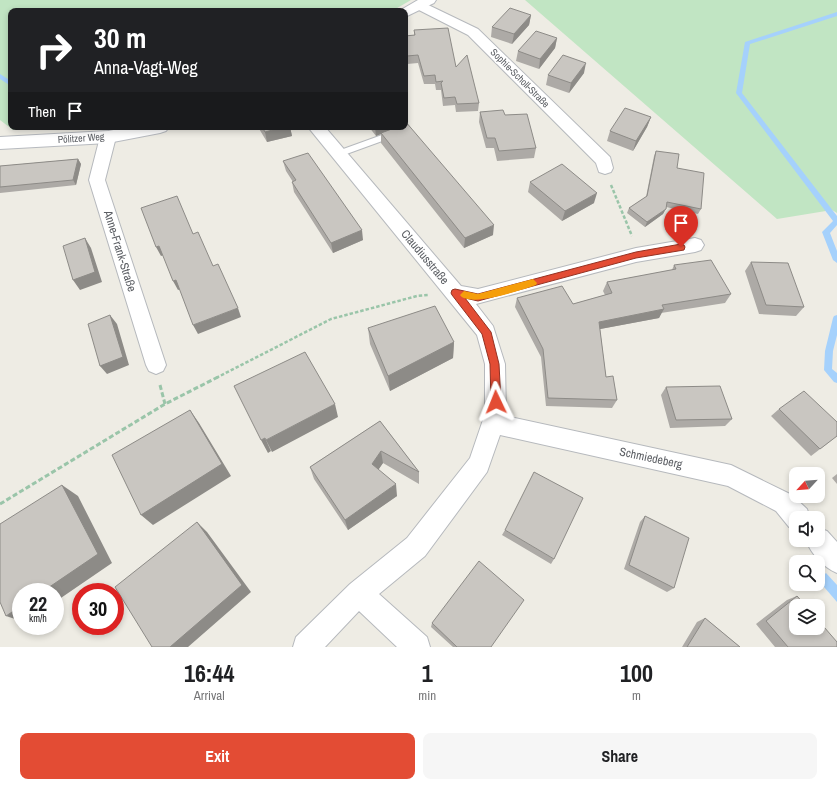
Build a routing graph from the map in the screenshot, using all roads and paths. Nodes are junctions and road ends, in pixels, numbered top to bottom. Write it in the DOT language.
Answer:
graph roads {
  1 [pos="424,2"];
  2 [pos="408,11"];
  3 [pos="143,130"];
  4 [pos="318,130"];
  5 [pos="401,131"];
  6 [pos="108,136"];
  7 [pos="0,143"];
  8 [pos="338,154"];
  9 [pos="605,168"];
  10 [pos="695,245"];
  11 [pos="641,254"];
  12 [pos="455,293"];
  13 [pos="156,365"];
  14 [pos="493,423"];
  15 [pos="0,504"];
  16 [pos="792,511"];
  17 [pos="825,547"];
  18 [pos="837,560"];
  19 [pos="359,593"];
  20 [pos="306,647"];
  21 [pos="417,647"];
  1 -- 2 [label="main road"];
  1 -- 9 [label="street, Sophie-Scholl-Straße"];
  3 -- 6 [label="main road, Pölitzer Weg"];
  4 -- 8 [label="street, Claudiusstraße"];
  5 -- 8 [label="lane"];
  6 -- 7 [label="main road, Pölitzer Weg"];
  6 -- 13 [label="street, Anne-Frank-Straße"];
  8 -- 12 [label="street, Claudiusstraße"];
  9 -- 11 [label="path"];
  10 -- 11 [label="street"];
  11 -- 12 [label="street"];
  12 -- 14 [label="street, Claudiusstraße"];
  12 -- 15 [label="path"];
  14 -- 16 [label="street, Schmiedeberg"];
  14 -- 19 [label="street, Claudiusstraße"];
  17 -- 18 [label="street"];
  19 -- 20 [label="street, Claudiusstraße"];
  19 -- 21 [label="street"];
}
